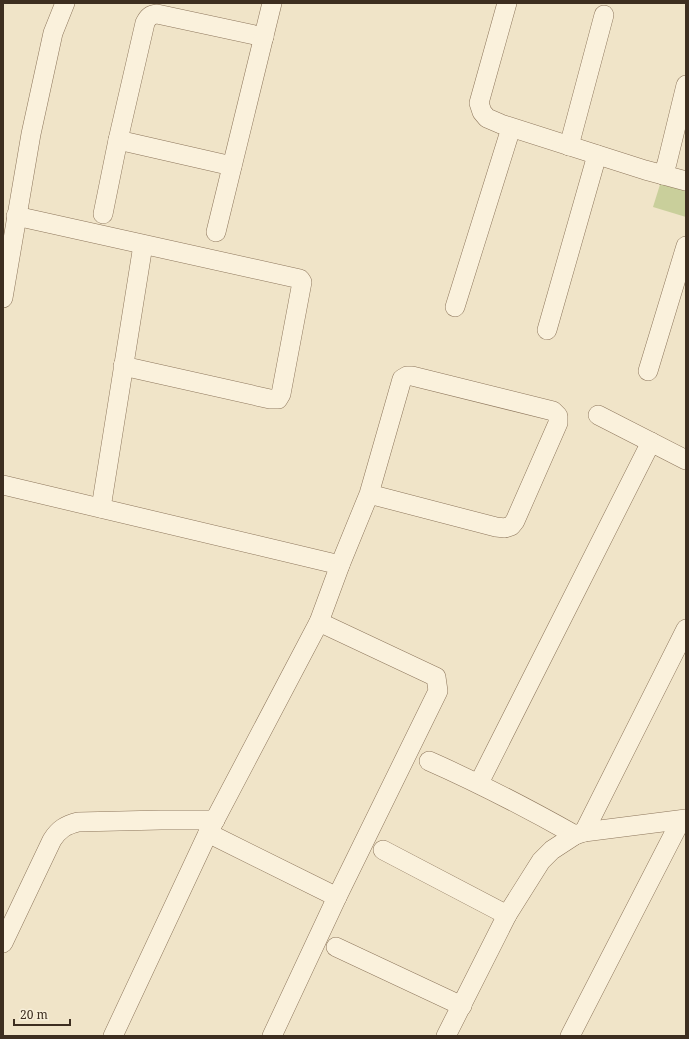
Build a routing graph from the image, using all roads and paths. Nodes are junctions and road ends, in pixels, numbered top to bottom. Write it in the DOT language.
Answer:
graph roads {
  1 [pos="65,3"];
  2 [pos="272,3"];
  3 [pos="507,3"];
  4 [pos="604,15"];
  5 [pos="264,37"];
  6 [pos="686,85"];
  7 [pos="511,128"];
  8 [pos="118,140"];
  9 [pos="569,146"];
  10 [pos="597,155"];
  11 [pos="232,166"];
  12 [pos="662,175"];
  13 [pos="686,181"];
  14 [pos="103,214"];
  15 [pos="16,216"];
  16 [pos="216,232"];
  17 [pos="143,245"];
  18 [pos="686,246"];
  19 [pos="3,298"];
  20 [pos="455,307"];
  21 [pos="547,330"];
  22 [pos="123,366"];
  23 [pos="648,371"];
  24 [pos="598,415"];
  25 [pos="651,442"];
  26 [pos="686,460"];
  27 [pos="3,485"];
  28 [pos="369,494"];
  29 [pos="101,508"];
  30 [pos="340,565"];
  31 [pos="319,622"];
  32 [pos="686,629"];
  33 [pos="428,761"];
  34 [pos="479,783"];
  35 [pos="683,820"];
  36 [pos="212,826"];
  37 [pos="580,834"];
  38 [pos="383,850"];
  39 [pos="337,897"];
  40 [pos="507,915"];
  41 [pos="3,943"];
  42 [pos="336,947"];
  43 [pos="462,1006"];
  44 [pos="113,1036"];
  45 [pos="272,1036"];
  46 [pos="446,1036"];
  47 [pos="570,1036"];
  1 -- 15 [label="street"];
  2 -- 5 [label="street"];
  3 -- 7 [label="street"];
  4 -- 9 [label="street"];
  5 -- 8 [label="street"];
  5 -- 11 [label="street"];
  6 -- 12 [label="street"];
  7 -- 9 [label="street"];
  7 -- 20 [label="street"];
  8 -- 11 [label="street"];
  8 -- 14 [label="street"];
  9 -- 10 [label="street"];
  10 -- 12 [label="street"];
  10 -- 21 [label="street"];
  11 -- 16 [label="street"];
  12 -- 13 [label="street"];
  15 -- 17 [label="street"];
  15 -- 19 [label="street"];
  17 -- 22 [label="street"];
  17 -- 22 [label="street"];
  18 -- 23 [label="street"];
  22 -- 29 [label="street"];
  24 -- 25 [label="street"];
  25 -- 26 [label="street"];
  25 -- 34 [label="street"];
  27 -- 29 [label="street"];
  28 -- 28 [label="street"];
  28 -- 30 [label="street"];
  29 -- 30 [label="street"];
  30 -- 31 [label="street"];
  31 -- 36 [label="street"];
  31 -- 39 [label="street"];
  32 -- 37 [label="street"];
  33 -- 34 [label="street"];
  34 -- 37 [label="street"];
  35 -- 37 [label="street"];
  35 -- 47 [label="street"];
  36 -- 39 [label="street"];
  36 -- 41 [label="street"];
  36 -- 44 [label="street"];
  37 -- 40 [label="street"];
  38 -- 40 [label="street"];
  39 -- 45 [label="street"];
  40 -- 43 [label="street"];
  42 -- 43 [label="street"];
  43 -- 46 [label="street"];
}
